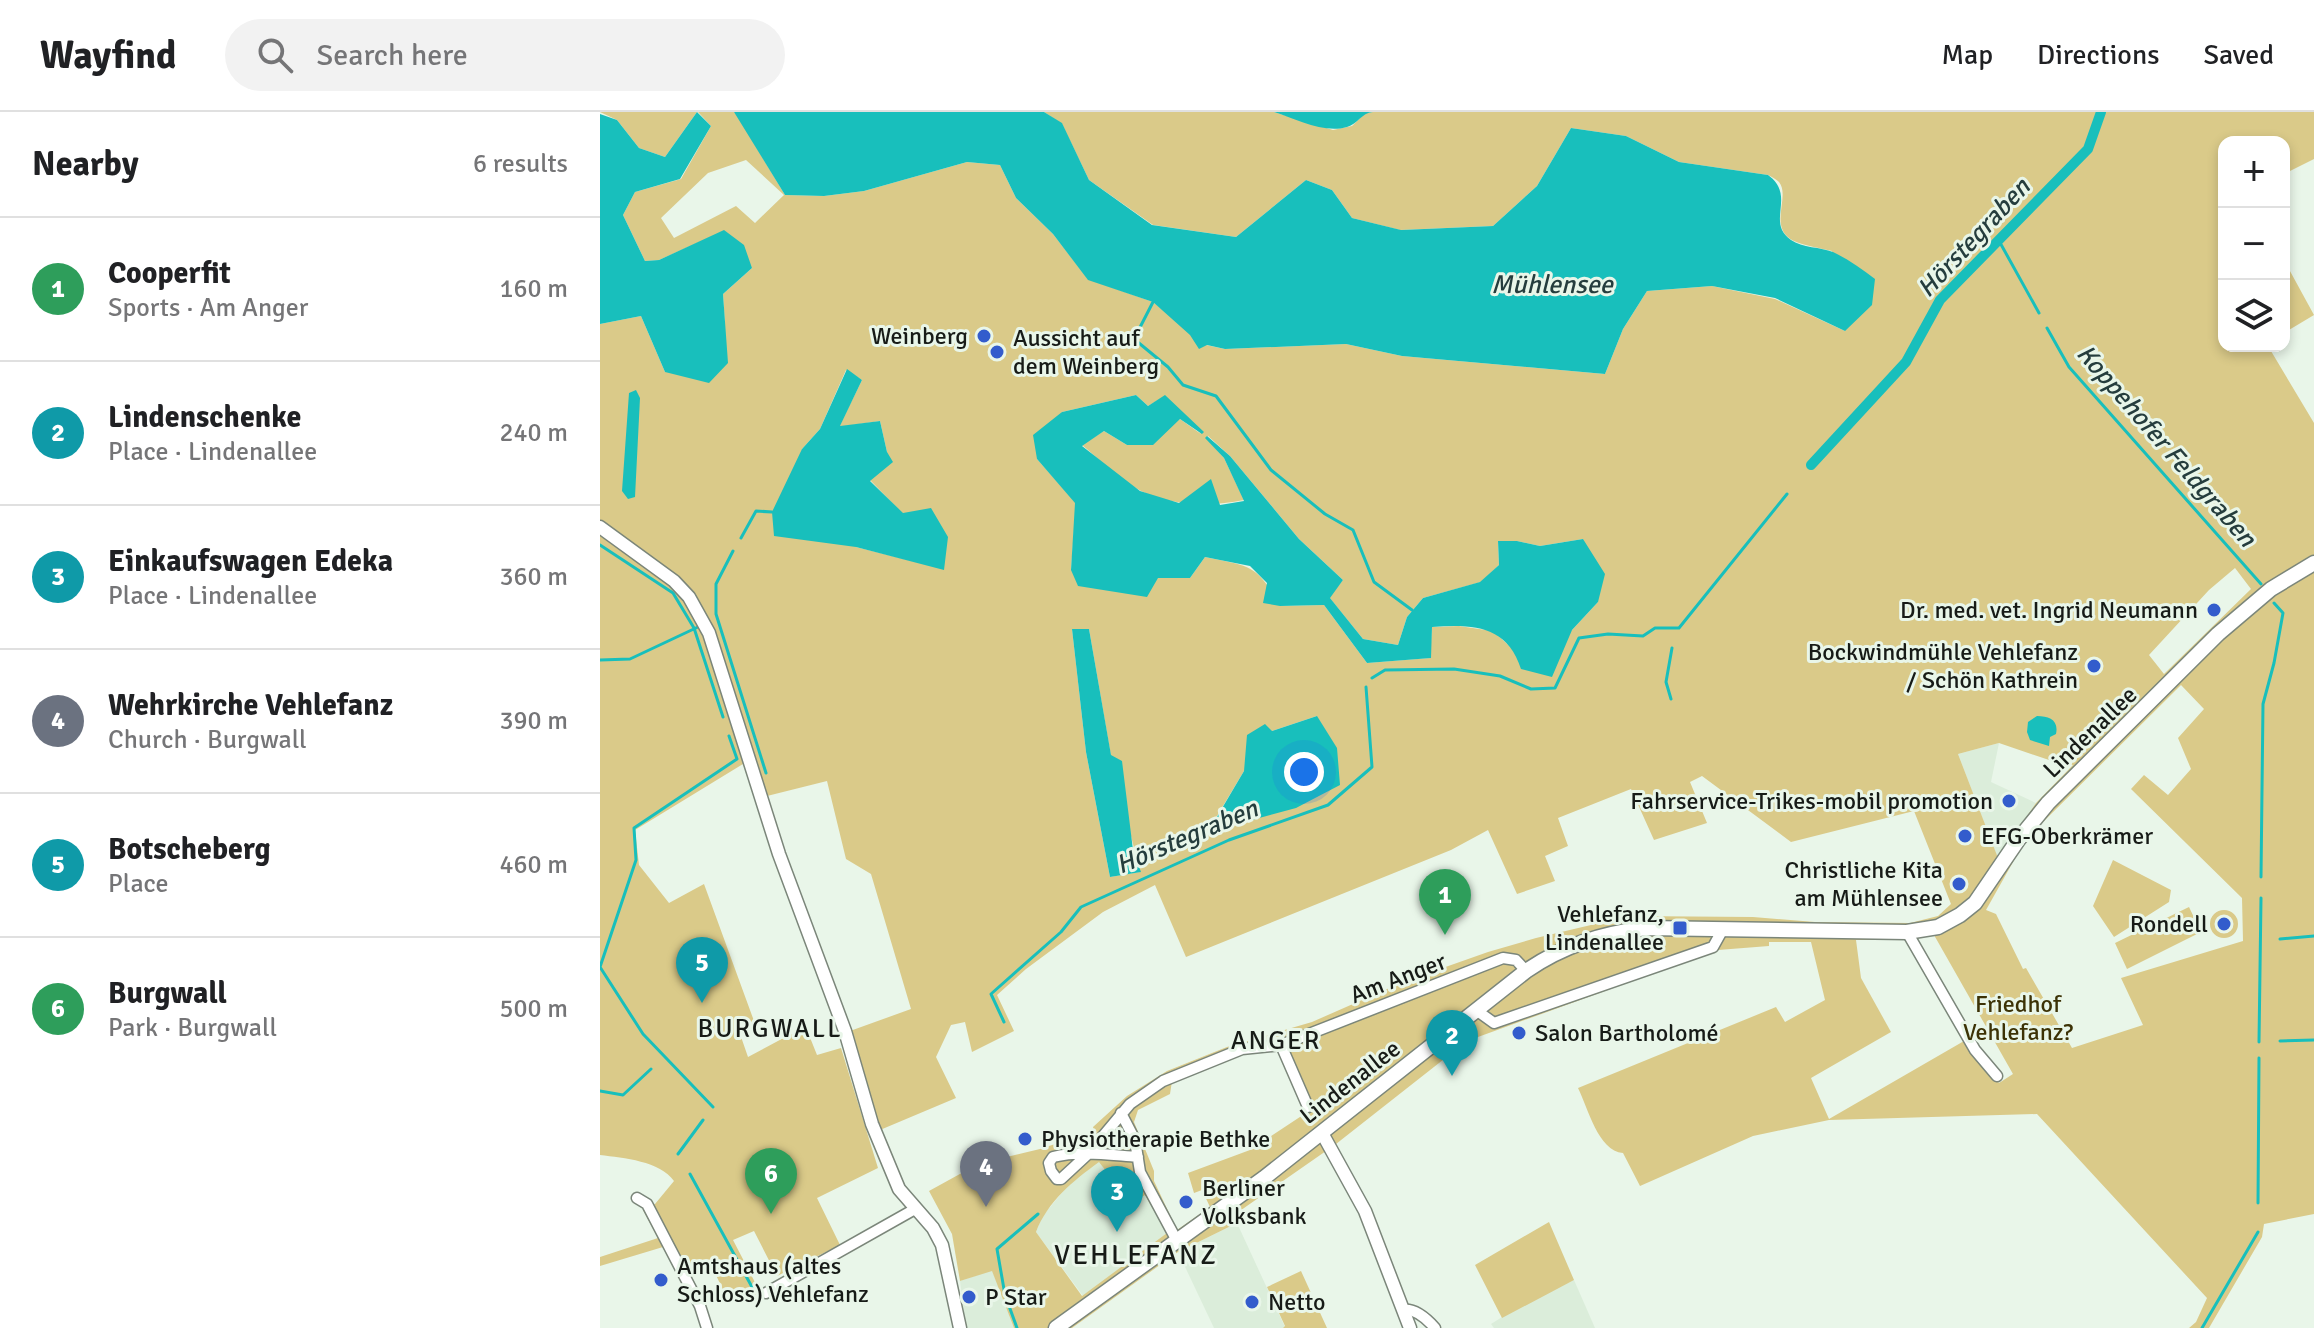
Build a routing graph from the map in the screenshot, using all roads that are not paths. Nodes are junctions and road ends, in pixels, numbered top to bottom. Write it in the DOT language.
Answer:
graph roads {
  1 [pos="600,527"];
  2 [pos="2314,563"];
  3 [pos="1723,929"];
  4 [pos="1907,932"];
  5 [pos="1526,971"];
  6 [pos="1476,1010"];
  7 [pos="1281,1045"];
  8 [pos="1997,1076"];
  9 [pos="1308,1107"];
  10 [pos="1121,1113"];
  11 [pos="1322,1133"];
  12 [pos="1138,1157"];
  13 [pos="637,1198"];
  14 [pos="915,1209"];
  15 [pos="1177,1241"];
  16 [pos="766,1293"];
  17 [pos="1403,1310"];
  18 [pos="707,1328"];
  19 [pos="960,1328"];
  20 [pos="1056,1328"];
  21 [pos="1410,1328"];
  22 [pos="1435,1328"];
  1 -- 14 [label="street"];
  2 -- 4 [label="main road, Lindenallee"];
  3 -- 4 [label="main road, Lindenallee"];
  3 -- 5 [label="main road, Lindenallee"];
  3 -- 6 [label="street"];
  4 -- 8 [label="street"];
  5 -- 6 [label="main road, Lindenallee"];
  5 -- 7 [label="street, Am Anger"];
  6 -- 11 [label="main road, Lindenallee"];
  7 -- 9 [label="street"];
  7 -- 10 [label="street, Am Anger"];
  10 -- 12 [label="street"];
  10 -- 12 [label="street, Am Anger"];
  11 -- 15 [label="main road, Lindenallee"];
  11 -- 17 [label="street"];
  12 -- 15 [label="street"];
  13 -- 18 [label="street"];
  14 -- 16 [label="street"];
  14 -- 19 [label="street"];
  15 -- 20 [label="main road, Lindenallee"];
  17 -- 21 [label="street"];
  17 -- 22 [label="street"];
}
